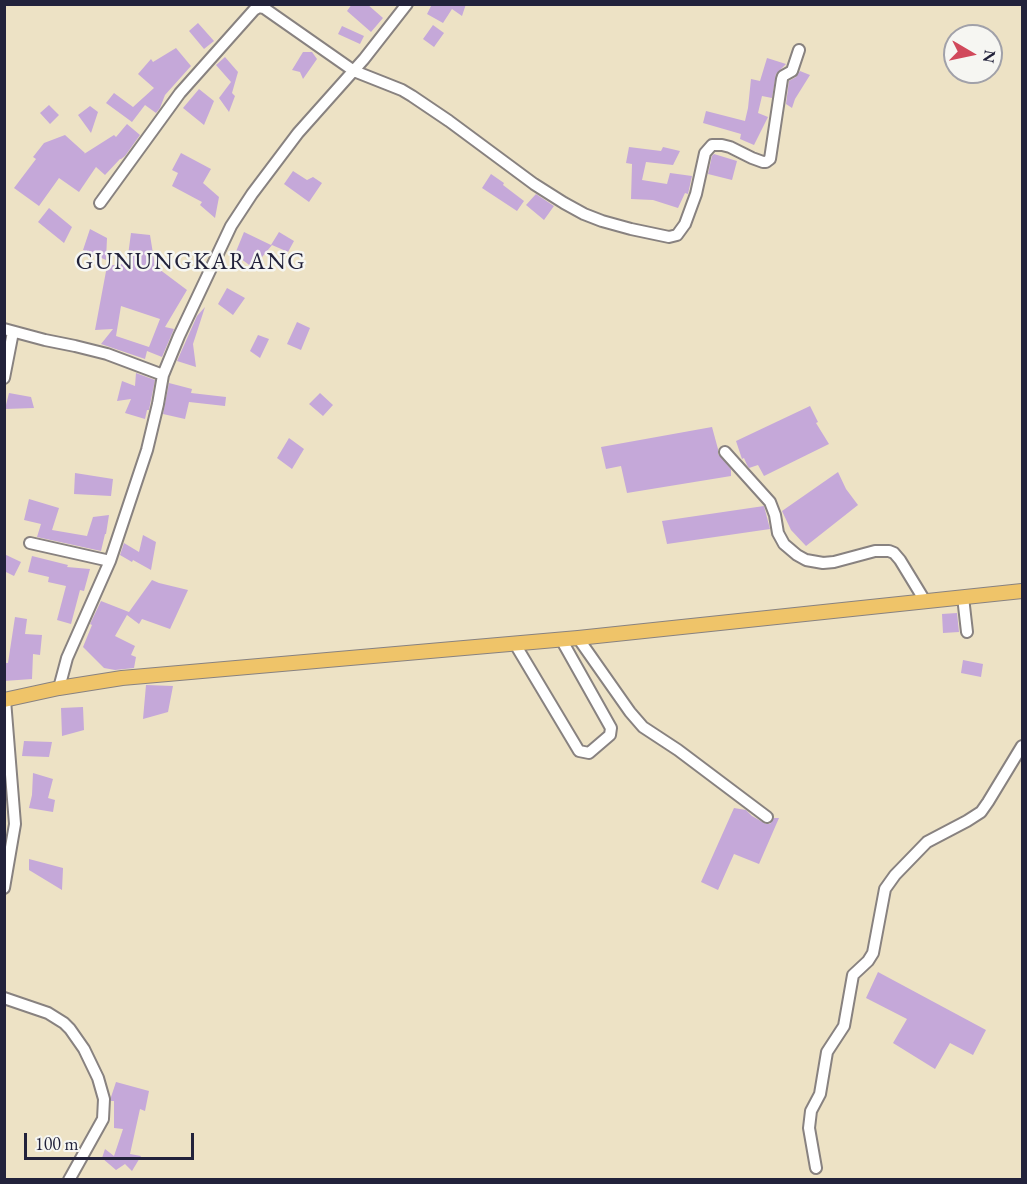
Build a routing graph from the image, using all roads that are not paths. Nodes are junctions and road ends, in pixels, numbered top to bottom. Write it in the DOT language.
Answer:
graph roads {
  1 [pos="407,4"];
  2 [pos="799,50"];
  3 [pos="354,71"];
  4 [pos="100,203"];
  5 [pos="9,331"];
  6 [pos="163,375"];
  7 [pos="4,378"];
  8 [pos="725,452"];
  9 [pos="30,543"];
  10 [pos="110,561"];
  11 [pos="1023,591"];
  12 [pos="963,597"];
  13 [pos="925,601"];
  14 [pos="966,632"];
  15 [pos="578,638"];
  16 [pos="561,639"];
  17 [pos="515,644"];
  18 [pos="59,688"];
  19 [pos="5,700"];
  20 [pos="1023,746"];
  21 [pos="767,817"];
  22 [pos="4,888"];
  23 [pos="4,998"];
  24 [pos="816,1168"];
  25 [pos="69,1179"];
  1 -- 3 [label="street"];
  2 -- 3 [label="street"];
  3 -- 4 [label="street"];
  3 -- 6 [label="street"];
  5 -- 6 [label="street"];
  5 -- 7 [label="street"];
  6 -- 10 [label="street"];
  8 -- 13 [label="street"];
  9 -- 10 [label="street"];
  10 -- 18 [label="street"];
  11 -- 12 [label="main road"];
  12 -- 13 [label="main road"];
  12 -- 14 [label="street"];
  13 -- 15 [label="main road"];
  15 -- 16 [label="main road"];
  15 -- 21 [label="street"];
  16 -- 17 [label="main road"];
  16 -- 17 [label="street"];
  17 -- 18 [label="main road"];
  18 -- 19 [label="main road"];
  19 -- 22 [label="street"];
  20 -- 24 [label="street"];
  23 -- 25 [label="street"];
}
